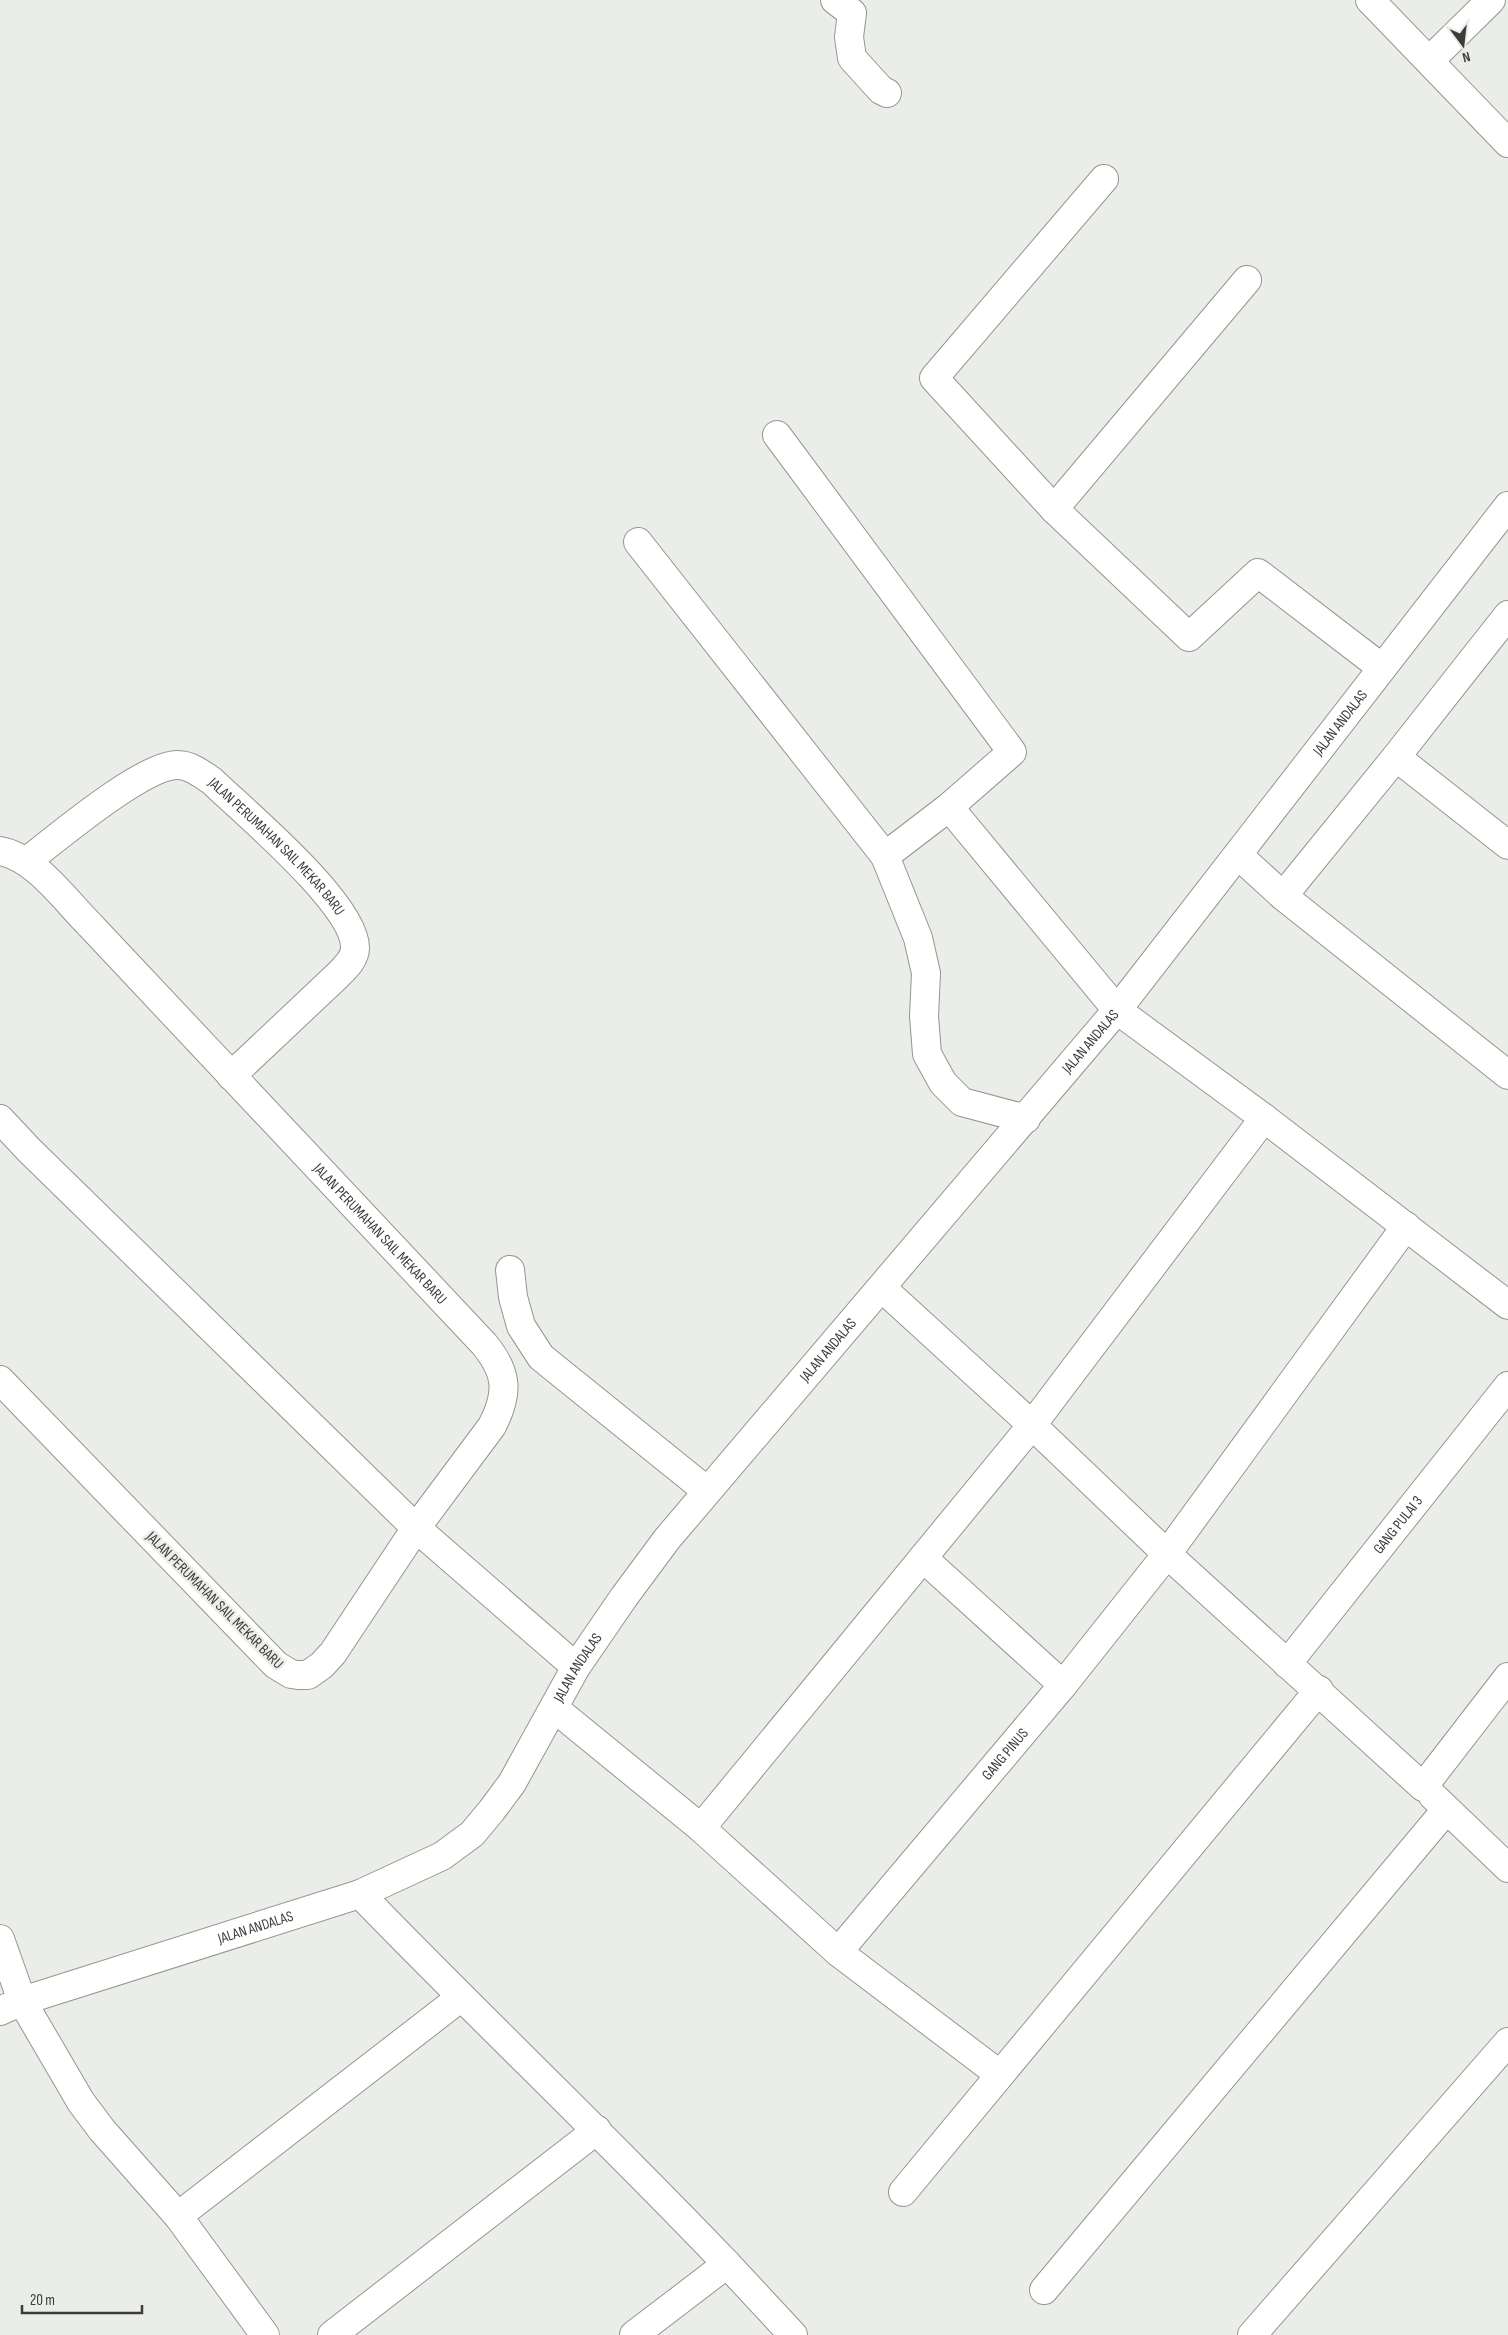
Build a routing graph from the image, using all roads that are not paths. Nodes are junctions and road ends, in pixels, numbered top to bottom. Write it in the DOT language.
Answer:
graph roads {
  1 [pos="834,0"];
  2 [pos="1370,0"];
  3 [pos="1491,0"];
  4 [pos="1430,61"];
  5 [pos="887,93"];
  6 [pos="1508,143"];
  7 [pos="1104,179"];
  8 [pos="1247,280"];
  9 [pos="777,435"];
  10 [pos="1508,506"];
  11 [pos="1054,509"];
  12 [pos="638,542"];
  13 [pos="1508,615"];
  14 [pos="1382,668"];
  15 [pos="1396,757"];
  16 [pos="949,807"];
  17 [pos="1508,845"];
  18 [pos="0,851"];
  19 [pos="1238,855"];
  20 [pos="885,856"];
  21 [pos="27,861"];
  22 [pos="1283,896"];
  23 [pos="1117,1010"];
  24 [pos="1508,1075"];
  25 [pos="231,1076"];
  26 [pos="0,1118"];
  27 [pos="1264,1118"];
  28 [pos="1026,1119"];
  29 [pos="1406,1226"];
  30 [pos="510,1270"];
  31 [pos="882,1288"];
  32 [pos="1508,1304"];
  33 [pos="0,1380"];
  34 [pos="1508,1386"];
  35 [pos="1032,1425"];
  36 [pos="707,1491"];
  37 [pos="416,1528"];
  38 [pos="1167,1554"];
  39 [pos="924,1558"];
  40 [pos="1287,1664"];
  41 [pos="576,1668"];
  42 [pos="1508,1677"];
  43 [pos="1063,1685"];
  44 [pos="1319,1690"];
  45 [pos="554,1708"];
  46 [pos="1423,1786"];
  47 [pos="1446,1810"];
  48 [pos="701,1828"];
  49 [pos="1508,1868"];
  50 [pos="360,1894"];
  51 [pos="0,1939"];
  52 [pos="838,1952"];
  53 [pos="460,1998"];
  54 [pos="11,2006"];
  55 [pos="1508,2042"];
  56 [pos="999,2074"];
  57 [pos="597,2130"];
  58 [pos="903,2192"];
  59 [pos="178,2216"];
  60 [pos="727,2264"];
  61 [pos="1044,2290"];
  62 [pos="265,2335"];
  63 [pos="332,2335"];
  64 [pos="634,2335"];
  65 [pos="793,2335"];
  66 [pos="1252,2335"];
  1 -- 5 [label="street"];
  2 -- 4 [label="street"];
  3 -- 4 [label="street"];
  4 -- 6 [label="street"];
  7 -- 11 [label="street"];
  8 -- 11 [label="street"];
  9 -- 16 [label="street"];
  10 -- 14 [label="street, JALAN ANDALAS"];
  11 -- 14 [label="street"];
  12 -- 20 [label="street"];
  13 -- 15 [label="street"];
  14 -- 19 [label="street, JALAN ANDALAS"];
  15 -- 17 [label="street"];
  15 -- 22 [label="street"];
  16 -- 20 [label="street"];
  16 -- 23 [label="street"];
  18 -- 21 [label="street, JALAN PERUMAHAN SAIL MEKAR BARU"];
  19 -- 22 [label="street"];
  19 -- 23 [label="street, JALAN ANDALAS"];
  20 -- 28 [label="street"];
  21 -- 25 [label="street, JALAN PERUMAHAN SAIL MEKAR BARU"];
  21 -- 25 [label="street, JALAN PERUMAHAN SAIL MEKAR BARU"];
  22 -- 24 [label="street"];
  23 -- 27 [label="street"];
  23 -- 28 [label="street, JALAN ANDALAS"];
  25 -- 37 [label="street, JALAN PERUMAHAN SAIL MEKAR BARU"];
  26 -- 37 [label="street"];
  27 -- 29 [label="street"];
  27 -- 35 [label="street"];
  28 -- 31 [label="street, JALAN ANDALAS"];
  29 -- 32 [label="street"];
  29 -- 38 [label="street, GANG PINUS"];
  30 -- 36 [label="street"];
  31 -- 35 [label="street"];
  31 -- 36 [label="street, JALAN ANDALAS"];
  33 -- 37 [label="street, JALAN PERUMAHAN SAIL MEKAR BARU"];
  34 -- 40 [label="street, GANG PULAI 3"];
  35 -- 38 [label="street"];
  35 -- 39 [label="street"];
  36 -- 41 [label="street, JALAN ANDALAS"];
  37 -- 41 [label="street"];
  38 -- 40 [label="street"];
  38 -- 43 [label="street, GANG PINUS"];
  39 -- 43 [label="street"];
  39 -- 48 [label="street"];
  40 -- 44 [label="street"];
  41 -- 45 [label="street, JALAN ANDALAS"];
  42 -- 46 [label="street"];
  43 -- 52 [label="street, GANG PINUS"];
  44 -- 46 [label="street"];
  44 -- 56 [label="street"];
  45 -- 48 [label="street"];
  45 -- 50 [label="street, JALAN ANDALAS"];
  46 -- 47 [label="street"];
  47 -- 49 [label="street"];
  47 -- 61 [label="street"];
  48 -- 52 [label="street"];
  50 -- 53 [label="street"];
  50 -- 54 [label="street, JALAN ANDALAS"];
  51 -- 54 [label="street"];
  52 -- 56 [label="street"];
  53 -- 57 [label="street"];
  53 -- 59 [label="street"];
  54 -- 59 [label="street"];
  55 -- 66 [label="street"];
  56 -- 58 [label="street"];
  57 -- 60 [label="street"];
  57 -- 63 [label="street"];
  59 -- 62 [label="street"];
  60 -- 64 [label="street"];
  60 -- 65 [label="street"];
}
